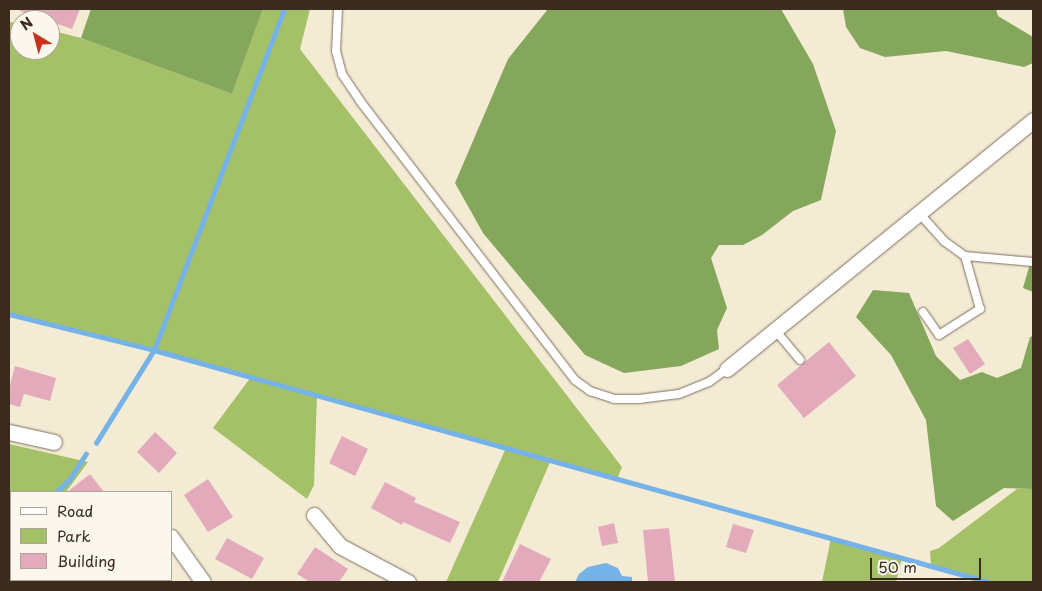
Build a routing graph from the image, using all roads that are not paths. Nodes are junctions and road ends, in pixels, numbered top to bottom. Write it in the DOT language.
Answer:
graph roads {
  1 [pos="338,9"];
  2 [pos="1033,120"];
  3 [pos="918,212"];
  4 [pos="965,256"];
  5 [pos="1033,262"];
  6 [pos="923,312"];
  7 [pos="775,330"];
  8 [pos="800,360"];
  9 [pos="727,369"];
  10 [pos="9,432"];
  11 [pos="54,442"];
  12 [pos="314,515"];
  13 [pos="172,538"];
  14 [pos="203,582"];
  15 [pos="408,582"];
  1 -- 9 [label="lane"];
  2 -- 3 [label="street"];
  3 -- 4 [label="lane"];
  3 -- 7 [label="street"];
  4 -- 5 [label="lane"];
  4 -- 6 [label="lane"];
  7 -- 8 [label="lane"];
  7 -- 9 [label="street"];
  10 -- 11 [label="street"];
  12 -- 15 [label="street"];
  13 -- 14 [label="street"];
}
